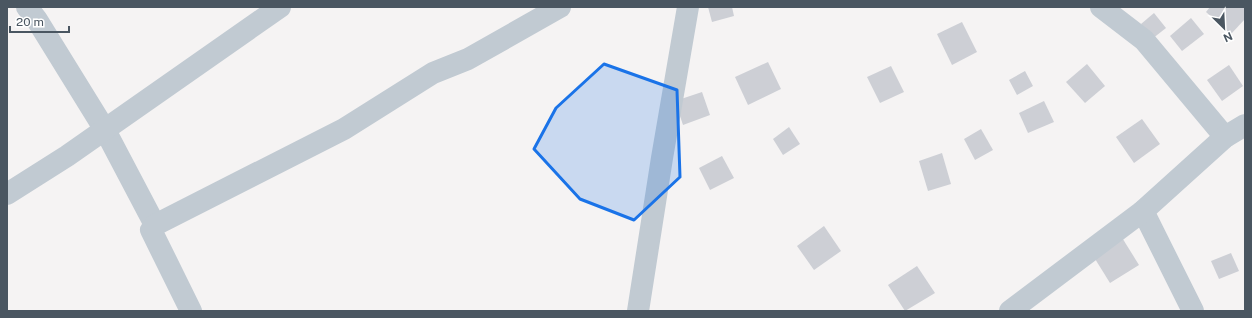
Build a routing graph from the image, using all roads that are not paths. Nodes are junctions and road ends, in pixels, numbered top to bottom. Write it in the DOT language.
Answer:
graph roads {
  1 [pos="27,7"];
  2 [pos="280,7"];
  3 [pos="560,7"];
  4 [pos="688,7"];
  5 [pos="1102,7"];
  6 [pos="1245,125"];
  7 [pos="105,130"];
  8 [pos="1225,137"];
  9 [pos="7,194"];
  10 [pos="1142,211"];
  11 [pos="155,225"];
  12 [pos="191,311"];
  13 [pos="638,311"];
  14 [pos="1010,311"];
  15 [pos="1192,311"];
  1 -- 7 [label="street"];
  2 -- 7 [label="street"];
  3 -- 11 [label="street"];
  4 -- 13 [label="street"];
  5 -- 8 [label="street"];
  6 -- 8 [label="street"];
  7 -- 9 [label="street"];
  7 -- 11 [label="street"];
  8 -- 10 [label="street"];
  10 -- 14 [label="street"];
  10 -- 15 [label="street"];
  11 -- 12 [label="street"];
}
